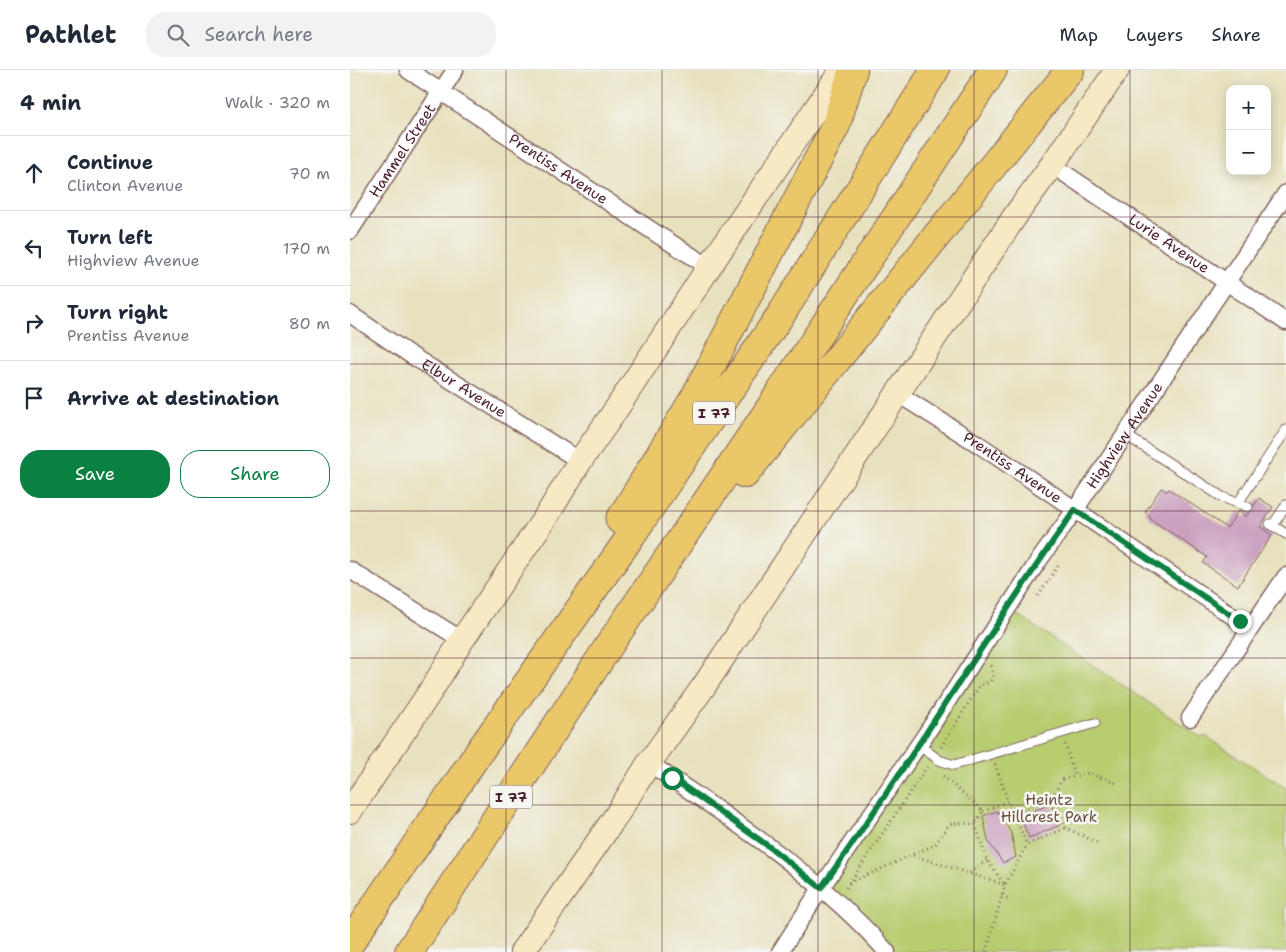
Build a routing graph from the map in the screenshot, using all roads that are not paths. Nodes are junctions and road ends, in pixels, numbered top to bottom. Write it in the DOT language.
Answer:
graph roads {
  1 [pos="408,70"];
  2 [pos="455,70"];
  3 [pos="842,70"];
  4 [pos="853,70"];
  5 [pos="935,70"];
  6 [pos="993,70"];
  7 [pos="1070,70"];
  8 [pos="1117,70"];
  9 [pos="442,91"];
  10 [pos="1052,165"];
  11 [pos="1286,193"];
  12 [pos="350,231"];
  13 [pos="709,267"];
  14 [pos="1226,282"];
  15 [pos="350,314"];
  16 [pos="1286,322"];
  17 [pos="898,394"];
  18 [pos="1286,430"];
  19 [pos="1124,434"];
  20 [pos="580,461"];
  21 [pos="1238,503"];
  22 [pos="1286,505"];
  23 [pos="1248,507"];
  24 [pos="1075,510"];
  25 [pos="1286,534"];
  26 [pos="350,570"];
  27 [pos="1286,576"];
  28 [pos="1250,628"];
  29 [pos="462,640"];
  30 [pos="612,641"];
  31 [pos="1190,718"];
  32 [pos="1095,723"];
  33 [pos="919,745"];
  34 [pos="481,749"];
  35 [pos="650,763"];
  36 [pos="350,812"];
  37 [pos="821,888"];
  38 [pos="350,943"];
  39 [pos="410,952"];
  40 [pos="522,952"];
  41 [pos="780,952"];
  42 [pos="887,952"];
  1 -- 9 [label="street, Prentiss Avenue"];
  2 -- 9 [label="street, Hammel Street"];
  3 -- 13 [label="main road"];
  4 -- 34 [label="highway"];
  5 -- 34 [label="highway, I 77"];
  6 -- 30 [label="highway, I 77"];
  7 -- 30 [label="highway"];
  8 -- 10 [label="main road"];
  9 -- 12 [label="street, Hammel Street"];
  9 -- 13 [label="street, Prentiss Avenue"];
  10 -- 14 [label="street, Lurie Avenue"];
  10 -- 17 [label="main road"];
  11 -- 14 [label="street, Highview Avenue"];
  13 -- 20 [label="main road"];
  14 -- 16 [label="street, Lurie Avenue"];
  14 -- 19 [label="street, Highview Avenue"];
  15 -- 20 [label="street, Elbur Avenue"];
  17 -- 24 [label="street, Prentiss Avenue"];
  17 -- 35 [label="main road"];
  18 -- 21 [label="lane"];
  19 -- 21 [label="lane"];
  19 -- 24 [label="street, Highview Avenue"];
  20 -- 29 [label="main road"];
  21 -- 23 [label="lane"];
  22 -- 25 [label="lane"];
  24 -- 28 [label="street, Prentiss Avenue"];
  24 -- 33 [label="street, Highview Avenue"];
  26 -- 29 [label="street"];
  27 -- 28 [label="street"];
  28 -- 31 [label="street"];
  29 -- 36 [label="main road"];
  30 -- 39 [label="highway, I 77"];
  32 -- 33 [label="lane"];
  33 -- 37 [label="street, Highview Avenue"];
  34 -- 38 [label="highway, I 77"];
  35 -- 37 [label="street"];
  35 -- 40 [label="main road"];
  37 -- 41 [label="street, Highview Avenue"];
  37 -- 42 [label="street"];
}
